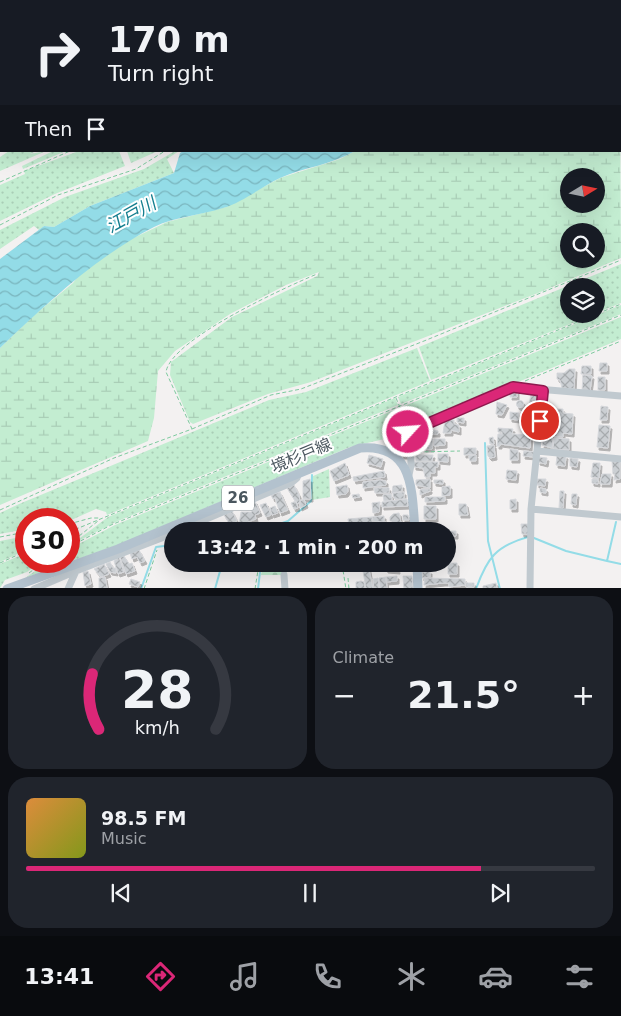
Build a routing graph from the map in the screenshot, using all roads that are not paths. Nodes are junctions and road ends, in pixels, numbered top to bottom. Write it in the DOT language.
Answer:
graph roads {
  1 [pos="543,391"];
  2 [pos="621,396"];
  3 [pos="537,451"];
  4 [pos="621,459"];
  5 [pos="300,472"];
  6 [pos="409,475"];
  7 [pos="532,509"];
  8 [pos="621,517"];
  9 [pos="199,522"];
  10 [pos="413,522"];
  11 [pos="164,537"];
  12 [pos="80,569"];
  13 [pos="417,572"];
  14 [pos="71,573"];
  15 [pos="75,573"];
  16 [pos="284,575"];
  17 [pos="7,588"];
  18 [pos="34,588"];
  19 [pos="68,588"];
  20 [pos="285,588"];
  21 [pos="418,588"];
  22 [pos="530,588"];
  1 -- 2 [label="street"];
  1 -- 3 [label="street"];
  1 -- 6 [label="street"];
  3 -- 4 [label="street"];
  3 -- 7 [label="street"];
  5 -- 6 [label="main road, 境杉戸線 / 26"];
  5 -- 9 [label="street"];
  5 -- 17 [label="main road, 境杉戸線 / 26"];
  6 -- 10 [label="main road"];
  7 -- 8 [label="street"];
  7 -- 22 [label="street"];
  11 -- 12 [label="street"];
  13 -- 21 [label="main road"];
  14 -- 18 [label="street"];
  15 -- 19 [label="street"];
  16 -- 20 [label="street"];
}
